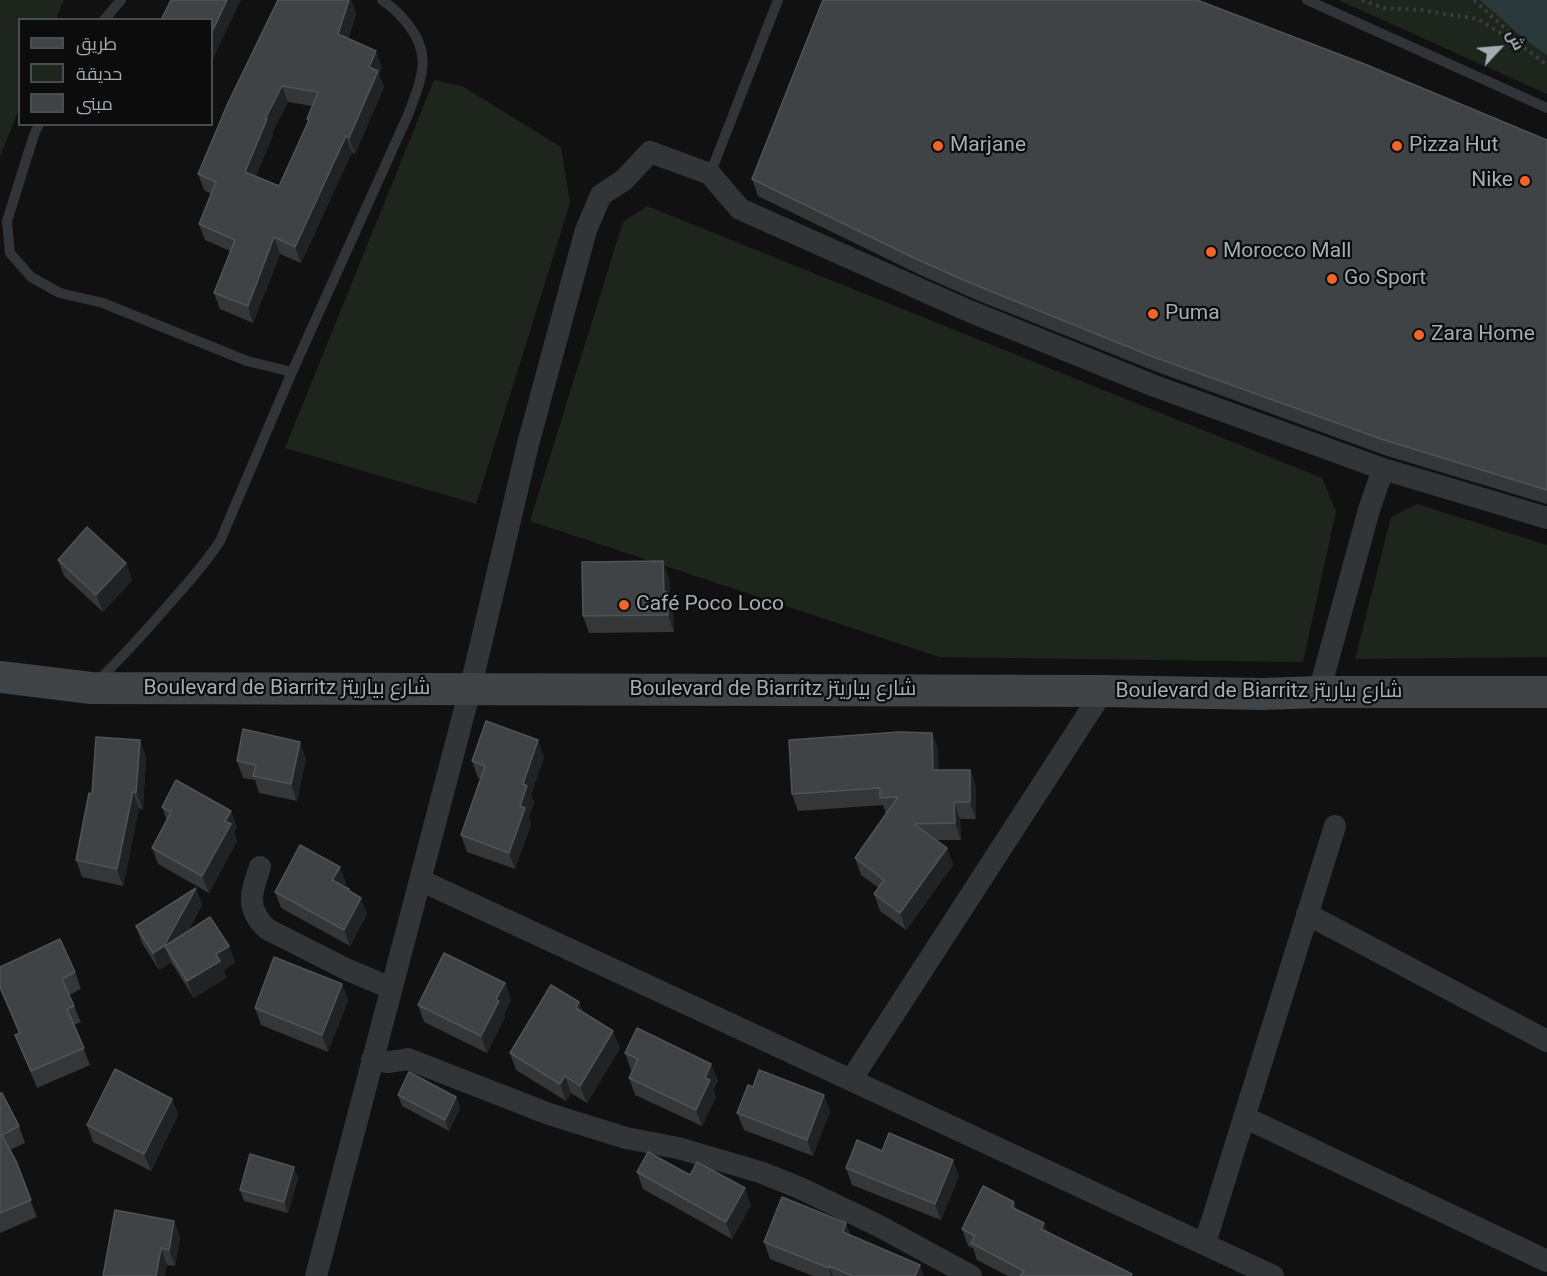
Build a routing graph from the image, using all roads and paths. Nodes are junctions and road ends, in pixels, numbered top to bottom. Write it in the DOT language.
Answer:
graph roads {
  1 [pos="121,0"];
  2 [pos="382,0"];
  3 [pos="778,0"];
  4 [pos="1306,0"];
  5 [pos="1362,0"];
  6 [pos="1474,0"];
  7 [pos="106,18"];
  8 [pos="1531,53"];
  9 [pos="1547,65"];
  10 [pos="1547,108"];
  11 [pos="38,126"];
  12 [pos="710,174"];
  13 [pos="292,372"];
  14 [pos="1383,469"];
  15 [pos="1547,518"];
  16 [pos="0,677"];
  17 [pos="91,688"];
  18 [pos="470,690"];
  19 [pos="1103,691"];
  20 [pos="1319,692"];
  21 [pos="1547,692"];
  22 [pos="1335,826"];
  23 [pos="260,867"];
  24 [pos="420,880"];
  25 [pos="1307,914"];
  26 [pos="391,988"];
  27 [pos="379,1033"];
  28 [pos="1547,1041"];
  29 [pos="408,1059"];
  30 [pos="372,1060"];
  31 [pos="851,1080"];
  32 [pos="1244,1117"];
  33 [pos="1205,1243"];
  34 [pos="1547,1261"];
  35 [pos="316,1276"];
  36 [pos="971,1276"];
  37 [pos="1273,1276"];
  1 -- 7 [label="lane"];
  2 -- 13 [label="lane"];
  3 -- 12 [label="lane"];
  4 -- 10 [label="lane"];
  5 -- 8 [label="path"];
  6 -- 8 [label="path"];
  8 -- 9 [label="path"];
  11 -- 13 [label="lane"];
  12 -- 14 [label="street"];
  12 -- 18 [label="street"];
  13 -- 17 [label="lane"];
  14 -- 15 [label="street"];
  14 -- 20 [label="street"];
  16 -- 17 [label="street, Boulevard de Biarritz شارع بياريتز"];
  17 -- 18 [label="street, Boulevard de Biarritz شارع بياريتز"];
  18 -- 19 [label="street, Boulevard de Biarritz شارع بياريتز"];
  18 -- 24 [label="street"];
  19 -- 20 [label="street, Boulevard de Biarritz شارع بياريتز"];
  19 -- 31 [label="street"];
  20 -- 21 [label="street, Boulevard de Biarritz شارع بياريتز"];
  22 -- 25 [label="street"];
  23 -- 26 [label="street"];
  24 -- 26 [label="street"];
  24 -- 31 [label="street"];
  25 -- 28 [label="street"];
  25 -- 32 [label="street"];
  26 -- 27 [label="street"];
  27 -- 29 [label="street"];
  27 -- 30 [label="street"];
  29 -- 30 [label="street"];
  29 -- 36 [label="street"];
  30 -- 35 [label="street"];
  31 -- 33 [label="street"];
  32 -- 33 [label="street"];
  32 -- 34 [label="street"];
  33 -- 37 [label="street"];
}
